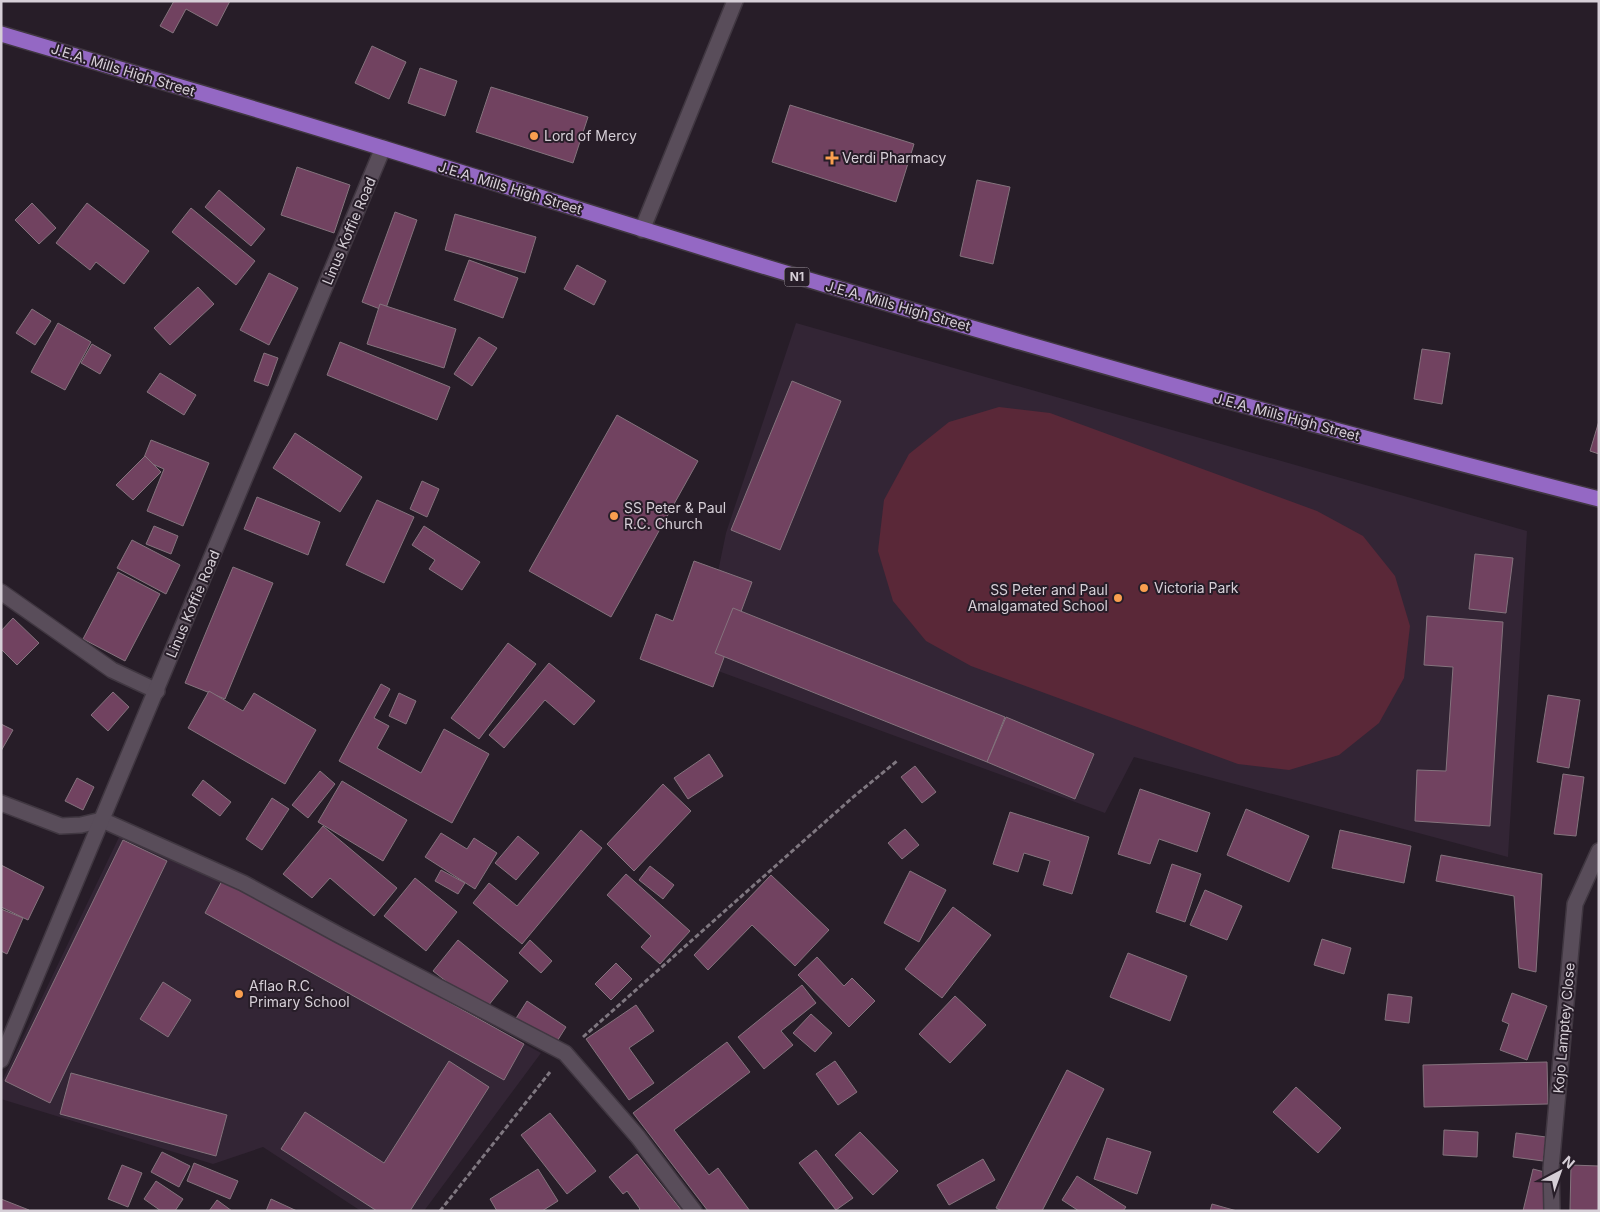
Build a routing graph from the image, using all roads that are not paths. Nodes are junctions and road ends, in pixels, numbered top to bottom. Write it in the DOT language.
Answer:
graph roads {
  1 [pos="735,1"];
  2 [pos="1,34"];
  3 [pos="383,148"];
  4 [pos="642,230"];
  5 [pos="1599,499"];
  6 [pos="1,592"];
  7 [pos="156,691"];
  8 [pos="1,803"];
  9 [pos="102,820"];
  10 [pos="1599,851"];
  11 [pos="1,1060"];
  12 [pos="694,1211"];
  13 [pos="1552,1211"];
  1 -- 4 [label="street"];
  2 -- 3 [label="highway, J.E.A. Mills High Street / N1"];
  3 -- 4 [label="highway, J.E.A. Mills High Street / N1"];
  3 -- 7 [label="street, Linus Koffie Road"];
  4 -- 5 [label="highway, J.E.A. Mills High Street / N1"];
  6 -- 7 [label="street"];
  7 -- 9 [label="street, Linus Koffie Road"];
  8 -- 9 [label="street"];
  9 -- 11 [label="street, Linus Koffie Road"];
  9 -- 12 [label="street"];
  10 -- 13 [label="street, Kojo Lamptey Close"];
}
